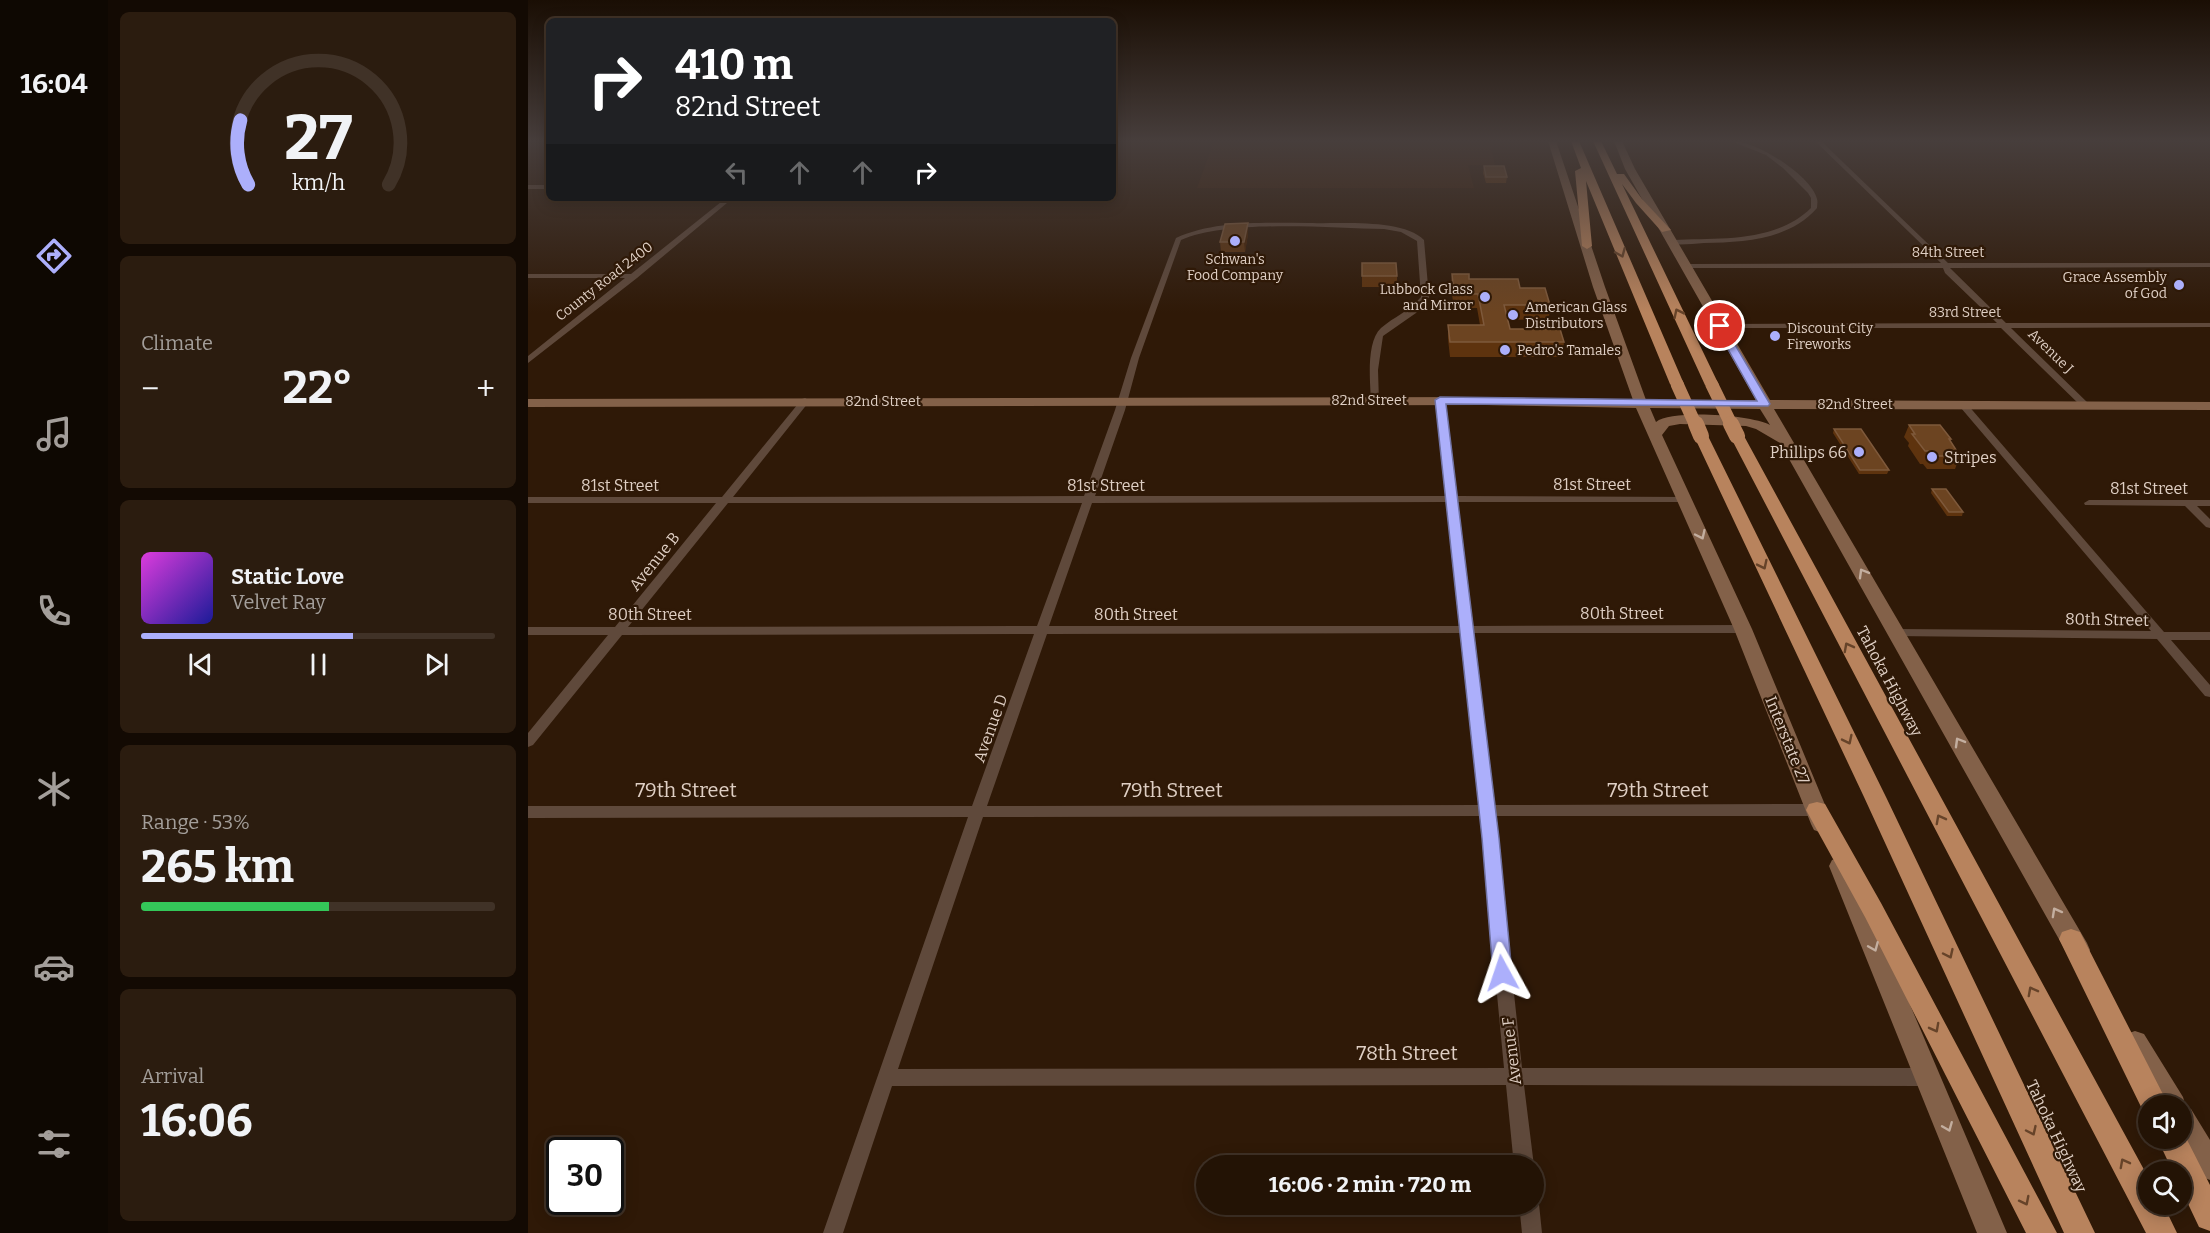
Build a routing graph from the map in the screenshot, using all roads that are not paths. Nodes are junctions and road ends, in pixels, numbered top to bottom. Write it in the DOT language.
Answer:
graph roads {
  1 [pos="1571,199"];
  2 [pos="1583,199"];
  3 [pos="1598,199"];
  4 [pos="1624,199"];
  5 [pos="1637,199"];
  6 [pos="1647,199"];
  7 [pos="1814,199"];
  8 [pos="1877,199"];
  9 [pos="726,201"];
  10 [pos="1669,236"];
  11 [pos="1587,246"];
  12 [pos="1945,265"];
  13 [pos="2198,265"];
  14 [pos="2210,265"];
  15 [pos="1686,266"];
  16 [pos="2210,273"];
  17 [pos="528,276"];
  18 [pos="634,276"];
  19 [pos="2210,325"];
  20 [pos="1720,326"];
  21 [pos="2003,326"];
  22 [pos="528,360"];
  23 [pos="1122,400"];
  24 [pos="1376,400"];
  25 [pos="1440,400"];
  26 [pos="805,401"];
  27 [pos="528,403"];
  28 [pos="1641,404"];
  29 [pos="1764,404"];
  30 [pos="1964,406"];
  31 [pos="2086,406"];
  32 [pos="2210,406"];
  33 [pos="1654,436"];
  34 [pos="1786,441"];
  35 [pos="1451,499"];
  36 [pos="1684,499"];
  37 [pos="528,500"];
  38 [pos="724,500"];
  39 [pos="1088,500"];
  40 [pos="2088,503"];
  41 [pos="2188,503"];
  42 [pos="2210,503"];
  43 [pos="2210,525"];
  44 [pos="1743,629"];
  45 [pos="1042,630"];
  46 [pos="1466,630"];
  47 [pos="528,631"];
  48 [pos="618,631"];
  49 [pos="1897,633"];
  50 [pos="2161,636"];
  51 [pos="2210,636"];
  52 [pos="2210,693"];
  53 [pos="528,742"];
  54 [pos="978,810"];
  55 [pos="1817,810"];
  56 [pos="1487,811"];
  57 [pos="528,812"];
  58 [pos="2071,939"];
  59 [pos="1514,1076"];
  60 [pos="1928,1077"];
  61 [pos="886,1078"];
  62 [pos="2149,1095"];
  63 [pos="2166,1095"];
  64 [pos="2192,1137"];
  65 [pos="2176,1149"];
  66 [pos="1523,1155"];
  67 [pos="2210,1166"];
  68 [pos="1530,1215"];
  69 [pos="2210,1216"];
  70 [pos="833,1233"];
  71 [pos="1532,1233"];
  72 [pos="1992,1233"];
  73 [pos="2042,1233"];
  74 [pos="2080,1233"];
  75 [pos="2162,1233"];
  1 -- 11 [label="main road"];
  2 -- 11 [label="highway"];
  3 -- 74 [label="highway, Tahoka Highway, one-way, bridge"];
  75 -- 4 [label="highway, Tahoka Highway, one-way, bridge"];
  5 -- 10 [label="highway"];
  6 -- 10 [label="main road"];
  7 -- 10 [label="street"];
  8 -- 12 [label="street, Avenue J"];
  9 -- 18 [label="street, County Road 2400"];
  10 -- 15 [label="main road"];
  11 -- 28 [label="main road, Interstate 27"];
  12 -- 13 [label="street, 84th Street"];
  12 -- 15 [label="street, 84th Street"];
  12 -- 21 [label="street, Avenue J"];
  13 -- 14 [label="street, 84th Street"];
  13 -- 16 [label="street"];
  15 -- 20 [label="main road"];
  17 -- 18 [label="street"];
  18 -- 22 [label="street, County Road 2400"];
  19 -- 21 [label="street, 83rd Street"];
  20 -- 21 [label="street, 83rd Street"];
  20 -- 29 [label="main road"];
  21 -- 31 [label="street, Avenue J"];
  23 -- 24 [label="main road, 82nd Street"];
  23 -- 24 [label="street, Avenue D"];
  23 -- 26 [label="main road, 82nd Street"];
  23 -- 39 [label="street, Avenue D"];
  24 -- 25 [label="main road, 82nd Street"];
  25 -- 28 [label="main road, 82nd Street"];
  25 -- 35 [label="street, Avenue F"];
  26 -- 27 [label="main road, 82nd Street"];
  26 -- 38 [label="street, Avenue B"];
  28 -- 29 [label="main road, 82nd Street"];
  28 -- 33 [label="main road, Interstate 27"];
  29 -- 30 [label="main road, 82nd Street"];
  29 -- 34 [label="main road"];
  30 -- 31 [label="main road, 82nd Street"];
  30 -- 50 [label="street"];
  31 -- 32 [label="main road, 82nd Street"];
  33 -- 34 [label="main road"];
  33 -- 36 [label="main road, Interstate 27"];
  49 -- 34 [label="main road, one-way"];
  35 -- 36 [label="street, 81st Street"];
  35 -- 39 [label="street, 81st Street"];
  35 -- 46 [label="street, Avenue F"];
  36 -- 44 [label="main road, Interstate 27, one-way"];
  37 -- 38 [label="street, 81st Street"];
  38 -- 39 [label="street, 81st Street"];
  38 -- 48 [label="street, Avenue B"];
  39 -- 45 [label="street, Avenue D"];
  40 -- 41 [label="street, 81st Street"];
  41 -- 42 [label="street, 81st Street"];
  41 -- 43 [label="street"];
  44 -- 46 [label="street, 80th Street"];
  44 -- 55 [label="main road, Interstate 27"];
  45 -- 46 [label="street, 80th Street"];
  45 -- 48 [label="street, 80th Street"];
  45 -- 54 [label="street, Avenue D"];
  46 -- 56 [label="street, Avenue F"];
  47 -- 48 [label="street, 80th Street"];
  48 -- 53 [label="street, Avenue B"];
  49 -- 50 [label="street, 80th Street"];
  58 -- 49 [label="main road, one-way"];
  50 -- 51 [label="street, 80th Street"];
  50 -- 52 [label="street"];
  54 -- 56 [label="street, 79th Street"];
  54 -- 57 [label="street, 79th Street"];
  54 -- 61 [label="street, Avenue D"];
  55 -- 56 [label="street, 79th Street"];
  55 -- 60 [label="main road, Interstate 27, one-way"];
  55 -- 73 [label="highway, one-way"];
  56 -- 59 [label="street, Avenue F"];
  58 -- 62 [label="highway"];
  58 -- 63 [label="main road"];
  59 -- 60 [label="street, 78th Street"];
  59 -- 61 [label="street, 78th Street"];
  59 -- 66 [label="street, Avenue F"];
  60 -- 72 [label="main road, Interstate 27, one-way"];
  61 -- 70 [label="street, Avenue D"];
  64 -- 67 [label="main road"];
  65 -- 69 [label="highway"];
  68 -- 71 [label="street"];
}
